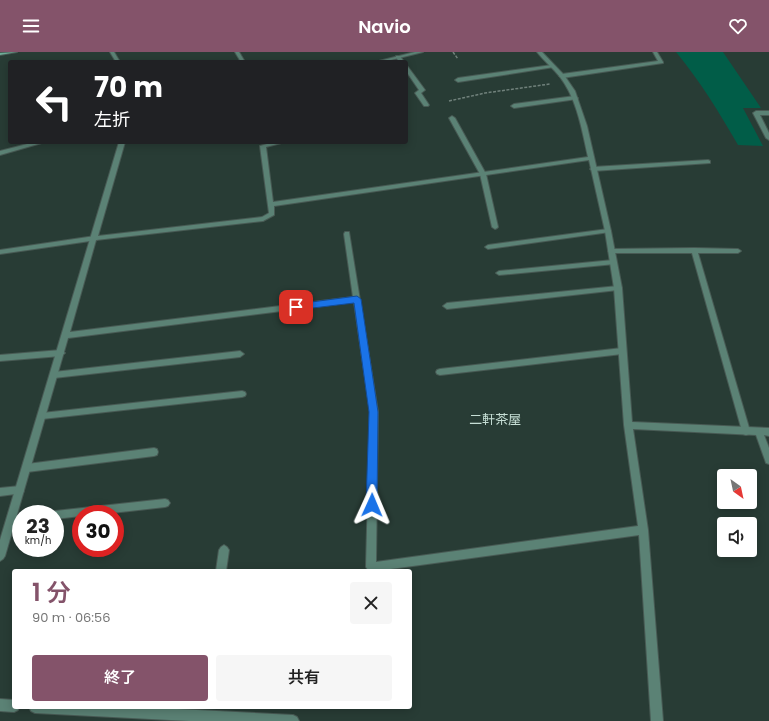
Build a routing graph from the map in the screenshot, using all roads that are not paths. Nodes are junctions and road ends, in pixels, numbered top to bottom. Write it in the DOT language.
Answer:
graph roads {
  1 [pos="15,52"];
  2 [pos="421,52"];
  3 [pos="539,52"];
  4 [pos="655,52"];
  5 [pos="0,54"];
  6 [pos="400,60"];
  7 [pos="552,66"];
  8 [pos="408,71"];
  9 [pos="562,76"];
  10 [pos="458,80"];
  11 [pos="575,98"];
  12 [pos="516,99"];
  13 [pos="426,105"];
  14 [pos="521,105"];
  15 [pos="514,106"];
  16 [pos="769,113"];
  17 [pos="452,118"];
  18 [pos="769,138"];
  19 [pos="34,144"];
  20 [pos="121,144"];
  21 [pos="272,144"];
  22 [pos="0,153"];
  23 [pos="591,158"];
  24 [pos="708,162"];
  25 [pos="593,169"];
  26 [pos="483,174"];
  27 [pos="272,204"];
  28 [pos="495,227"];
  29 [pos="608,231"];
  30 [pos="347,234"];
  31 [pos="95,238"];
  32 [pos="488,247"];
  33 [pos="694,250"];
  34 [pos="738,251"];
  35 [pos="0,252"];
  36 [pos="611,252"];
  37 [pos="613,262"];
  38 [pos="499,273"];
  39 [pos="618,288"];
  40 [pos="357,299"];
  41 [pos="447,306"];
  42 [pos="66,335"];
  43 [pos="622,351"];
  44 [pos="61,353"];
  45 [pos="240,354"];
  46 [pos="0,358"];
  47 [pos="440,372"];
  48 [pos="54,375"];
  49 [pos="242,394"];
  50 [pos="42,416"];
  51 [pos="628,425"];
  52 [pos="746,431"];
  53 [pos="759,432"];
  54 [pos="769,432"];
  55 [pos="154,452"];
  56 [pos="769,460"];
  57 [pos="27,468"];
  58 [pos="20,490"];
  59 [pos="0,492"];
  60 [pos="165,503"];
  61 [pos="18,505"];
  62 [pos="64,514"];
  63 [pos="12,528"];
  64 [pos="643,530"];
  65 [pos="224,550"];
  66 [pos="0,556"];
  67 [pos="221,569"];
  68 [pos="0,705"];
  69 [pos="12,706"];
  70 [pos="118,709"];
  71 [pos="200,711"];
  72 [pos="293,721"];
  73 [pos="657,721"];
  1 -- 5 [label="street"];
  2 -- 6 [label="street"];
  3 -- 7 [label="street"];
  4 -- 9 [label="street"];
  7 -- 9 [label="street"];
  7 -- 10 [label="street"];
  8 -- 13 [label="street"];
  9 -- 11 [label="street"];
  11 -- 14 [label="street"];
  11 -- 23 [label="street"];
  12 -- 14 [label="street"];
  14 -- 15 [label="street"];
  16 -- 18 [label="street"];
  17 -- 26 [label="street"];
  19 -- 22 [label="street"];
  20 -- 31 [label="street"];
  21 -- 27 [label="street"];
  23 -- 25 [label="street"];
  23 -- 26 [label="street"];
  24 -- 25 [label="street"];
  25 -- 29 [label="street"];
  26 -- 27 [label="street"];
  26 -- 28 [label="street"];
  27 -- 31 [label="street"];
  29 -- 32 [label="street"];
  29 -- 36 [label="street"];
  30 -- 40 [label="street"];
  31 -- 35 [label="street"];
  31 -- 42 [label="street"];
  33 -- 34 [label="street"];
  33 -- 36 [label="street"];
  33 -- 52 [label="street"];
  36 -- 37 [label="street"];
  37 -- 38 [label="street"];
  37 -- 39 [label="street"];
  39 -- 41 [label="street"];
  39 -- 43 [label="street"];
  40 -- 42 [label="street"];
  40 -- 64 [label="street"];
  42 -- 44 [label="street"];
  43 -- 47 [label="street"];
  43 -- 51 [label="street"];
  44 -- 46 [label="street"];
  44 -- 48 [label="street"];
  45 -- 48 [label="street"];
  48 -- 50 [label="street"];
  49 -- 50 [label="street"];
  50 -- 57 [label="street"];
  51 -- 52 [label="street"];
  51 -- 64 [label="street"];
  52 -- 53 [label="street"];
  53 -- 54 [label="street"];
  53 -- 56 [label="street"];
  55 -- 57 [label="street"];
  57 -- 58 [label="street"];
  58 -- 59 [label="street"];
  58 -- 61 [label="street"];
  60 -- 62 [label="street"];
  63 -- 66 [label="street"];
  64 -- 73 [label="street"];
  65 -- 67 [label="street"];
  68 -- 69 [label="street"];
  70 -- 71 [label="street"];
  71 -- 72 [label="street"];
}
